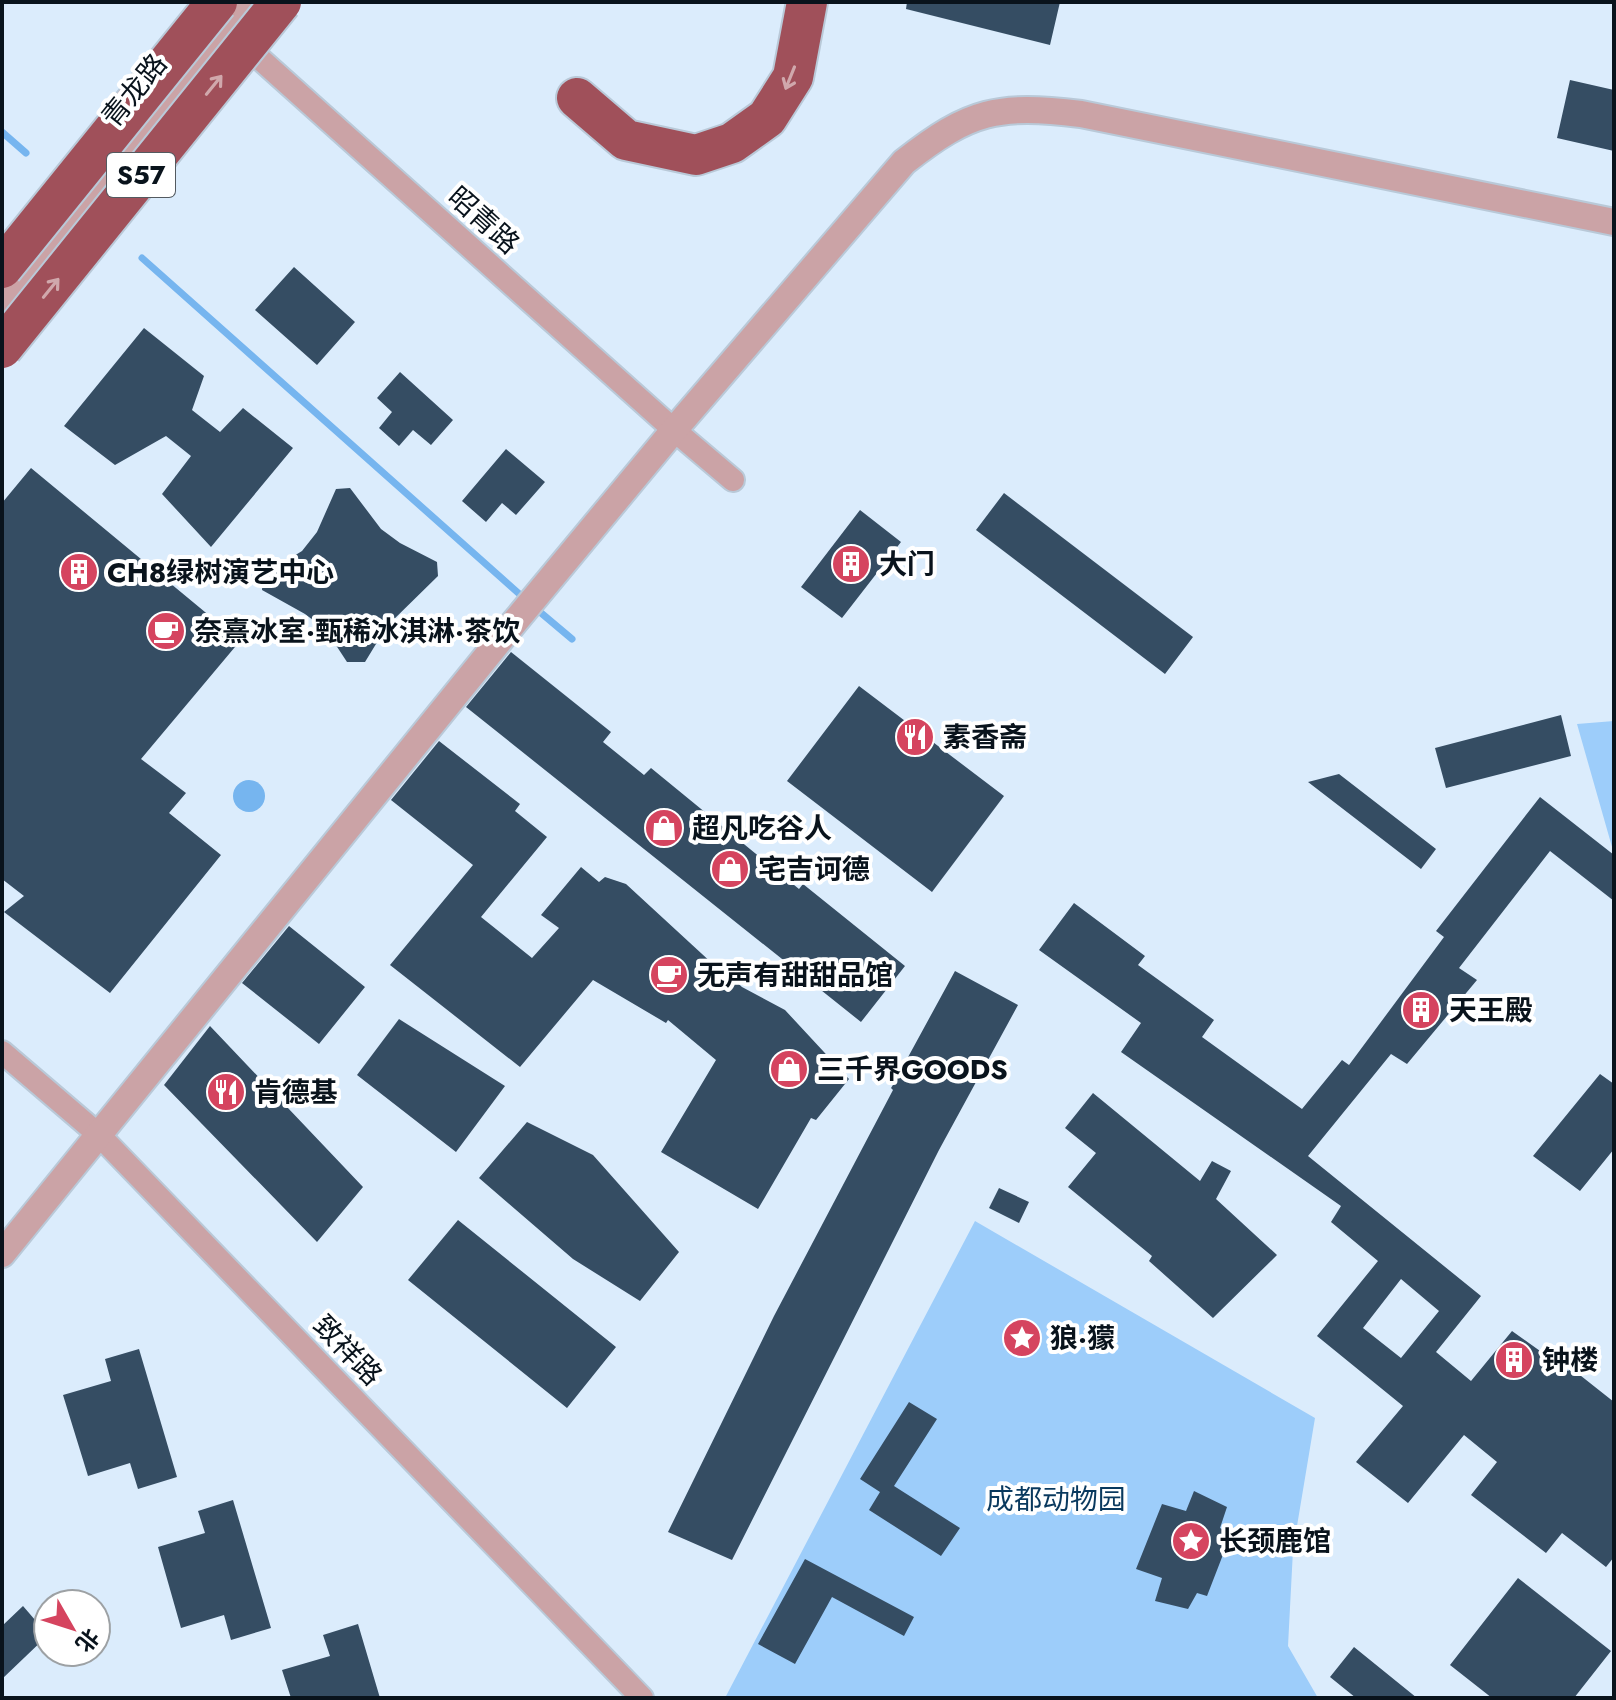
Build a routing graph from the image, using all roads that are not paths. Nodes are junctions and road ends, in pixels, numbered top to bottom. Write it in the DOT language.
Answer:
graph roads {
  1 [pos="197,2"];
  2 [pos="254,2"];
  3 [pos="281,2"];
  4 [pos="807,2"];
  5 [pos="221,15"];
  6 [pos="577,98"];
  7 [pos="1614,222"];
  8 [pos="2,268"];
  9 [pos="2,305"];
  10 [pos="2,348"];
  11 [pos="674,430"];
  12 [pos="733,480"];
  13 [pos="2,1052"];
  14 [pos="99,1135"];
  15 [pos="2,1254"];
  16 [pos="642,1698"];
  1 -- 5 [label="street, 昭青路"];
  2 -- 5 [label="street, 青龙路"];
  10 -- 3 [label="highway, S57, one-way, bridge"];
  4 -- 6 [label="highway, one-way"];
  5 -- 8 [label="highway, S57, bridge"];
  5 -- 9 [label="street, 青龙路"];
  5 -- 11 [label="street, 昭青路"];
  7 -- 11 [label="street"];
  11 -- 12 [label="street, 昭青路"];
  11 -- 14 [label="street"];
  13 -- 14 [label="street, 致祥路"];
  14 -- 15 [label="street"];
  14 -- 16 [label="street, 致祥路"];
}
